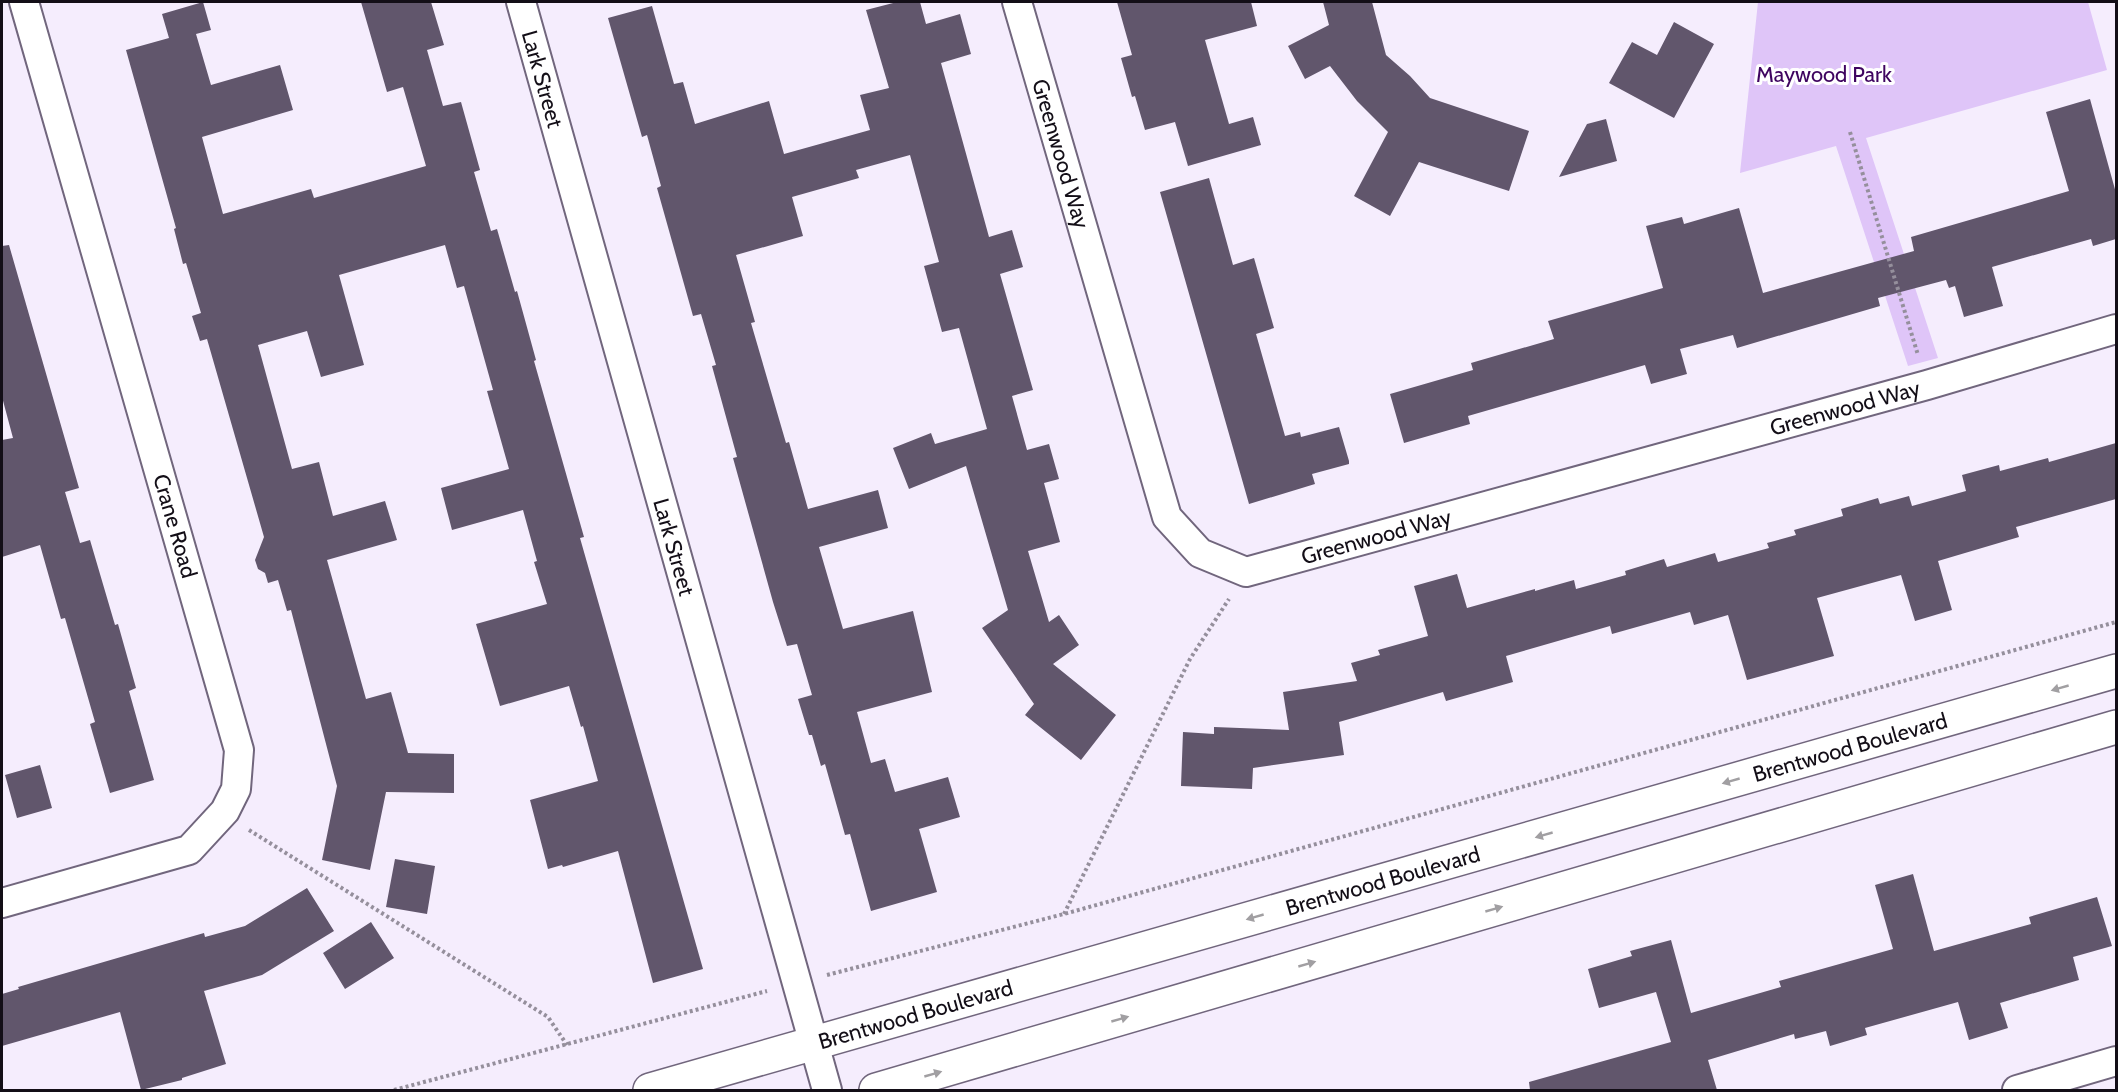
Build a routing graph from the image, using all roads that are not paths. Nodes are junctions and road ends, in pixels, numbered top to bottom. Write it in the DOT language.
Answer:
graph roads {
  1 [pos="24,2"];
  2 [pos="521,2"];
  3 [pos="1017,2"];
  4 [pos="2116,329"];
  5 [pos="2116,671"];
  6 [pos="2116,727"];
  7 [pos="2,903"];
  8 [pos="815,1043"];
  9 [pos="2116,1061"];
  10 [pos="650,1090"];
  11 [pos="828,1090"];
  12 [pos="876,1090"];
  13 [pos="2017,1090"];
  1 -- 7 [label="street, Crane Road"];
  2 -- 8 [label="street, Lark Street"];
  3 -- 4 [label="street, Greenwood Way"];
  5 -- 8 [label="main road, Brentwood Boulevard, one-way"];
  12 -- 6 [label="main road, one-way"];
  8 -- 10 [label="main road, Brentwood Boulevard"];
  8 -- 11 [label="street, Lark Street"];
  9 -- 13 [label="street"];
}
